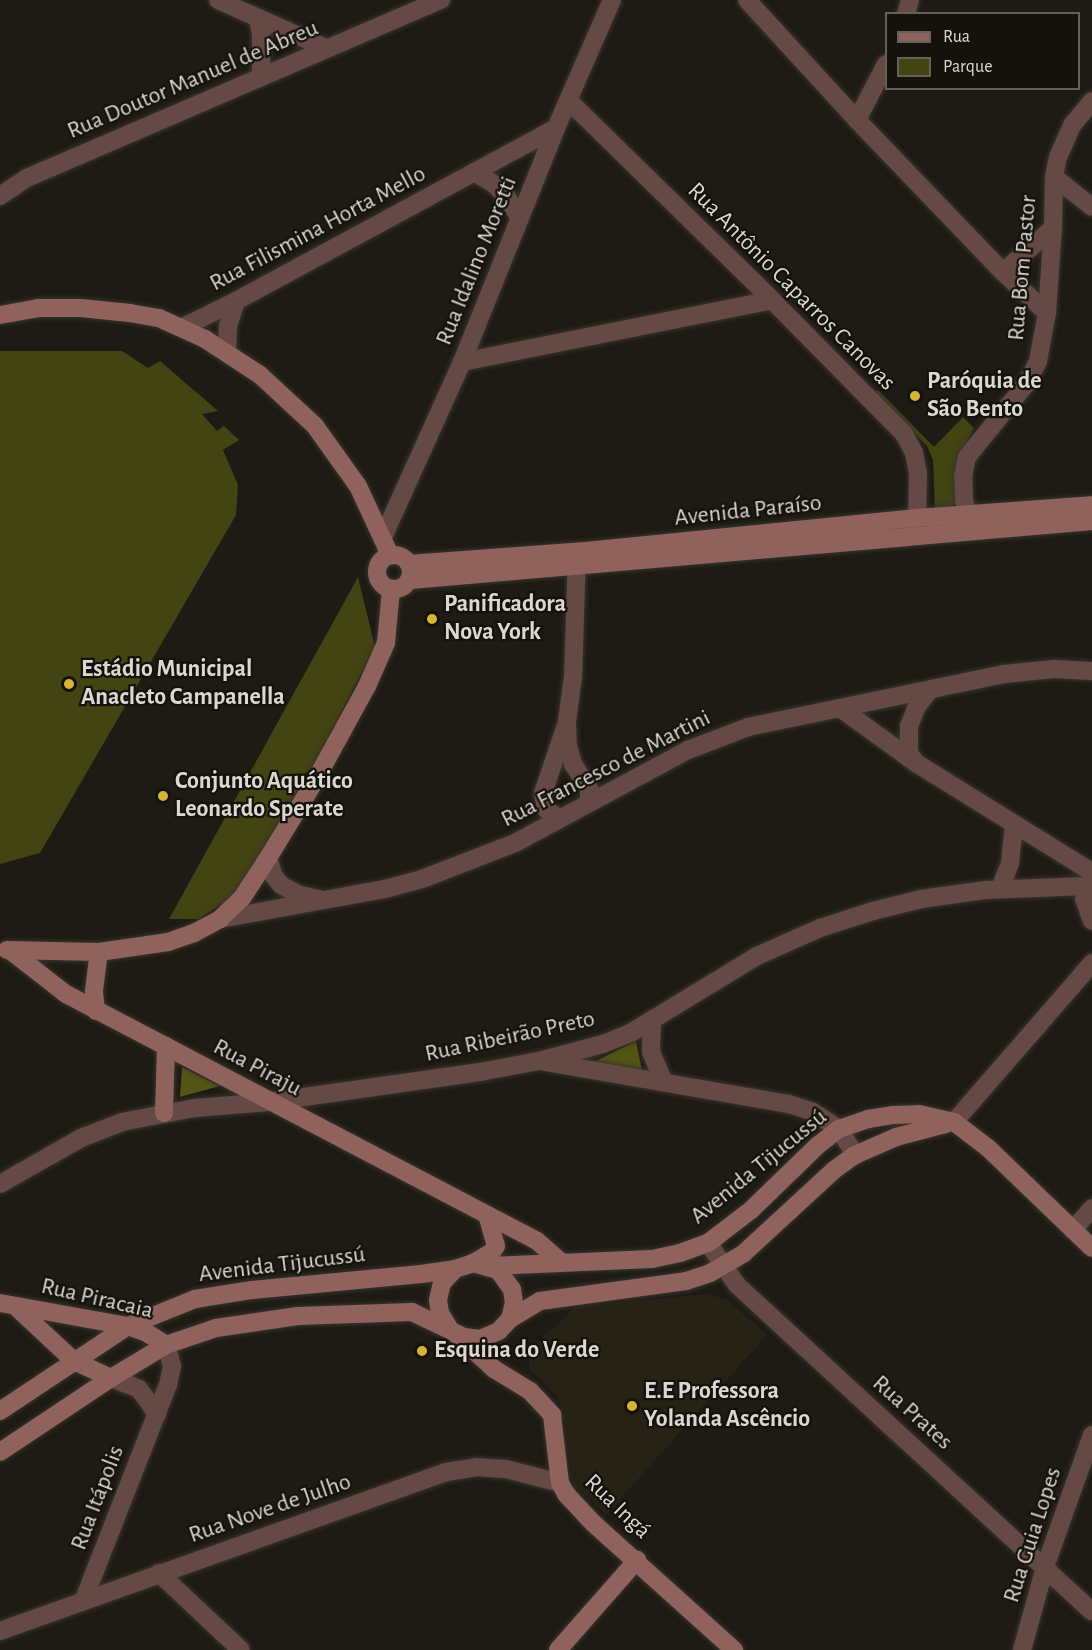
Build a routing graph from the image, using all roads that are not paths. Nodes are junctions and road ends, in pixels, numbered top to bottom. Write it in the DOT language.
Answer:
graph roads {
  1 [pos="218,0"];
  2 [pos="441,0"];
  3 [pos="612,0"];
  4 [pos="747,0"];
  5 [pos="258,20"];
  6 [pos="326,48"];
  7 [pos="885,66"];
  8 [pos="261,77"];
  9 [pos="568,100"];
  10 [pos="1092,101"];
  11 [pos="857,120"];
  12 [pos="556,128"];
  13 [pos="474,172"];
  14 [pos="1053,177"];
  15 [pos="0,196"];
  16 [pos="1092,207"];
  17 [pos="520,218"];
  18 [pos="1053,228"];
  19 [pos="1003,272"];
  20 [pos="772,300"];
  21 [pos="236,301"];
  22 [pos="1047,313"];
  23 [pos="0,315"];
  24 [pos="183,327"];
  25 [pos="226,352"];
  26 [pos="462,362"];
  27 [pos="1092,505"];
  28 [pos="917,518"];
  29 [pos="1092,521"];
  30 [pos="969,524"];
  31 [pos="383,537"];
  32 [pos="917,537"];
  33 [pos="390,555"];
  34 [pos="576,559"];
  35 [pos="410,572"];
  36 [pos="391,588"];
  37 [pos="1092,671"];
  38 [pos="930,690"];
  39 [pos="840,708"];
  40 [pos="567,721"];
  41 [pos="916,763"];
  42 [pos="588,802"];
  43 [pos="559,819"];
  44 [pos="1014,825"];
  45 [pos="268,858"];
  46 [pos="1090,878"];
  47 [pos="1000,889"];
  48 [pos="323,900"];
  49 [pos="220,919"];
  50 [pos="1092,921"];
  51 [pos="6,950"];
  52 [pos="99,952"];
  53 [pos="1092,963"];
  54 [pos="96,1011"];
  55 [pos="652,1021"];
  56 [pos="166,1046"];
  57 [pos="538,1061"];
  58 [pos="664,1082"];
  59 [pos="269,1102"];
  60 [pos="164,1113"];
  61 [pos="954,1122"];
  62 [pos="839,1129"];
  63 [pos="855,1155"];
  64 [pos="2,1182"];
  65 [pos="1092,1208"];
  66 [pos="487,1215"];
  67 [pos="1072,1230"];
  68 [pos="708,1243"];
  69 [pos="1092,1248"];
  70 [pos="560,1261"];
  71 [pos="482,1265"];
  72 [pos="724,1266"];
  73 [pos="455,1269"];
  74 [pos="7,1304"];
  75 [pos="504,1325"];
  76 [pos="128,1326"];
  77 [pos="452,1331"];
  78 [pos="166,1346"];
  79 [pos="74,1361"];
  80 [pos="111,1378"];
  81 [pos="510,1378"];
  82 [pos="0,1411"];
  83 [pos="157,1414"];
  84 [pos="1092,1435"];
  85 [pos="0,1452"];
  86 [pos="560,1483"];
  87 [pos="637,1560"];
  88 [pos="1045,1567"];
  89 [pos="159,1574"];
  90 [pos="84,1599"];
  91 [pos="1092,1611"];
  92 [pos="0,1631"];
  93 [pos="242,1650"];
  94 [pos="558,1650"];
  95 [pos="734,1650"];
  96 [pos="1022,1650"];
  1 -- 5 [label="street"];
  2 -- 6 [label="street, Rua Doutor Manuel de Abreu"];
  3 -- 9 [label="street, Rua Idalino Moretti"];
  4 -- 11 [label="street"];
  5 -- 6 [label="street"];
  5 -- 8 [label="street"];
  6 -- 8 [label="street, Rua Doutor Manuel de Abreu"];
  7 -- 11 [label="street"];
  8 -- 15 [label="street, Rua Doutor Manuel de Abreu"];
  9 -- 12 [label="street, Rua Idalino Moretti"];
  9 -- 20 [label="street, Rua Antônio Caparros Canovas"];
  10 -- 14 [label="street, Rua Bom Pastor"];
  11 -- 19 [label="street"];
  12 -- 13 [label="street, Rua Filismina Horta Mello"];
  12 -- 17 [label="street, Rua Idalino Moretti"];
  13 -- 17 [label="street"];
  13 -- 21 [label="street, Rua Filismina Horta Mello"];
  14 -- 16 [label="street"];
  14 -- 18 [label="street, Rua Bom Pastor"];
  17 -- 26 [label="street, Rua Idalino Moretti"];
  18 -- 19 [label="street"];
  18 -- 22 [label="street, Rua Bom Pastor"];
  19 -- 22 [label="street"];
  20 -- 26 [label="street"];
  20 -- 28 [label="street, Rua Antônio Caparros Canovas"];
  21 -- 24 [label="street, Rua Filismina Horta Mello"];
  21 -- 25 [label="street"];
  22 -- 30 [label="street, Rua Bom Pastor"];
  23 -- 24 [label="street"];
  24 -- 25 [label="street"];
  25 -- 31 [label="street"];
  26 -- 31 [label="street, Rua Idalino Moretti"];
  27 -- 30 [label="street, Avenida Paraíso"];
  28 -- 30 [label="street, Avenida Paraíso"];
  28 -- 32 [label="street, Rua Antônio Caparros Canovas"];
  28 -- 34 [label="street, Avenida Paraíso"];
  29 -- 30 [label="street, Avenida Paraíso"];
  30 -- 32 [label="street, Avenida Paraíso"];
  31 -- 33 [label="street"];
  32 -- 34 [label="street, Avenida Paraíso"];
  33 -- 35 [label="street"];
  33 -- 36 [label="street"];
  34 -- 35 [label="street, Avenida Paraíso"];
  34 -- 40 [label="street"];
  35 -- 36 [label="street"];
  36 -- 45 [label="street"];
  37 -- 38 [label="street, Rua Francesco de Martini"];
  38 -- 39 [label="street, Rua Francesco de Martini"];
  38 -- 41 [label="street"];
  39 -- 41 [label="street"];
  39 -- 42 [label="street, Rua Francesco de Martini"];
  40 -- 42 [label="street"];
  40 -- 43 [label="street"];
  41 -- 44 [label="street"];
  42 -- 43 [label="street, Rua Francesco de Martini"];
  43 -- 48 [label="street, Rua Francesco de Martini"];
  44 -- 46 [label="street"];
  44 -- 47 [label="street"];
  45 -- 48 [label="street, Rua Francesco de Martini"];
  45 -- 49 [label="street"];
  46 -- 47 [label="street, Rua Ribeirão Preto"];
  46 -- 50 [label="street"];
  47 -- 55 [label="street, Rua Ribeirão Preto"];
  48 -- 49 [label="street, Rua Francesco de Martini"];
  49 -- 52 [label="street"];
  51 -- 52 [label="street"];
  51 -- 54 [label="street, Rua Piraju"];
  52 -- 54 [label="street"];
  53 -- 61 [label="street"];
  54 -- 56 [label="street, Rua Piraju"];
  55 -- 57 [label="street, Rua Ribeirão Preto"];
  55 -- 58 [label="street"];
  56 -- 59 [label="street, Rua Piraju"];
  56 -- 60 [label="street"];
  57 -- 58 [label="street"];
  57 -- 59 [label="street, Rua Ribeirão Preto"];
  58 -- 62 [label="street"];
  59 -- 60 [label="street, Rua Ribeirão Preto"];
  59 -- 66 [label="street, Rua Piraju"];
  60 -- 64 [label="street, Rua Ribeirão Preto"];
  61 -- 62 [label="street, Avenida Tijucussú"];
  61 -- 63 [label="street, Avenida Tijucussú"];
  61 -- 67 [label="street"];
  62 -- 63 [label="street"];
  62 -- 68 [label="street, Avenida Tijucussú"];
  63 -- 72 [label="street, Avenida Tijucussú"];
  65 -- 67 [label="street"];
  66 -- 70 [label="street, Rua Piraju"];
  66 -- 71 [label="street"];
  67 -- 69 [label="street"];
  68 -- 70 [label="street, Avenida Tijucussú"];
  68 -- 72 [label="street, Rua Prates"];
  70 -- 71 [label="street, Avenida Tijucussú"];
  71 -- 73 [label="street, Avenida Tijucussú"];
  71 -- 75 [label="street"];
  72 -- 75 [label="street, Avenida Tijucussú"];
  72 -- 88 [label="street, Rua Prates"];
  73 -- 76 [label="street, Avenida Tijucussú"];
  73 -- 77 [label="street"];
  74 -- 76 [label="street, Rua Piracaia"];
  74 -- 79 [label="street, Rua Piracaia"];
  75 -- 77 [label="street, Avenida Tijucussú"];
  75 -- 81 [label="street"];
  76 -- 78 [label="street, Rua Piracaia"];
  76 -- 79 [label="street, Avenida Tijucussú"];
  77 -- 78 [label="street, Avenida Tijucussú"];
  77 -- 81 [label="street, Rua Ingá"];
  78 -- 80 [label="street, Avenida Tijucussú"];
  78 -- 83 [label="street, Rua Itápolis"];
  79 -- 80 [label="street, Rua Piracaia"];
  79 -- 82 [label="street, Avenida Tijucussú"];
  80 -- 83 [label="street"];
  80 -- 85 [label="street, Avenida Tijucussú"];
  81 -- 86 [label="street, Rua Ingá"];
  83 -- 90 [label="street, Rua Itápolis"];
  84 -- 88 [label="street, Rua Guia Lopes"];
  86 -- 87 [label="street, Rua Ingá"];
  86 -- 89 [label="street, Rua Nove de Julho"];
  87 -- 94 [label="street"];
  87 -- 95 [label="street, Rua Ingá"];
  88 -- 91 [label="street, Rua Prates"];
  88 -- 96 [label="street, Rua Guia Lopes"];
  89 -- 90 [label="street, Rua Nove de Julho"];
  89 -- 93 [label="street"];
  90 -- 92 [label="street, Rua Nove de Julho"];
}
